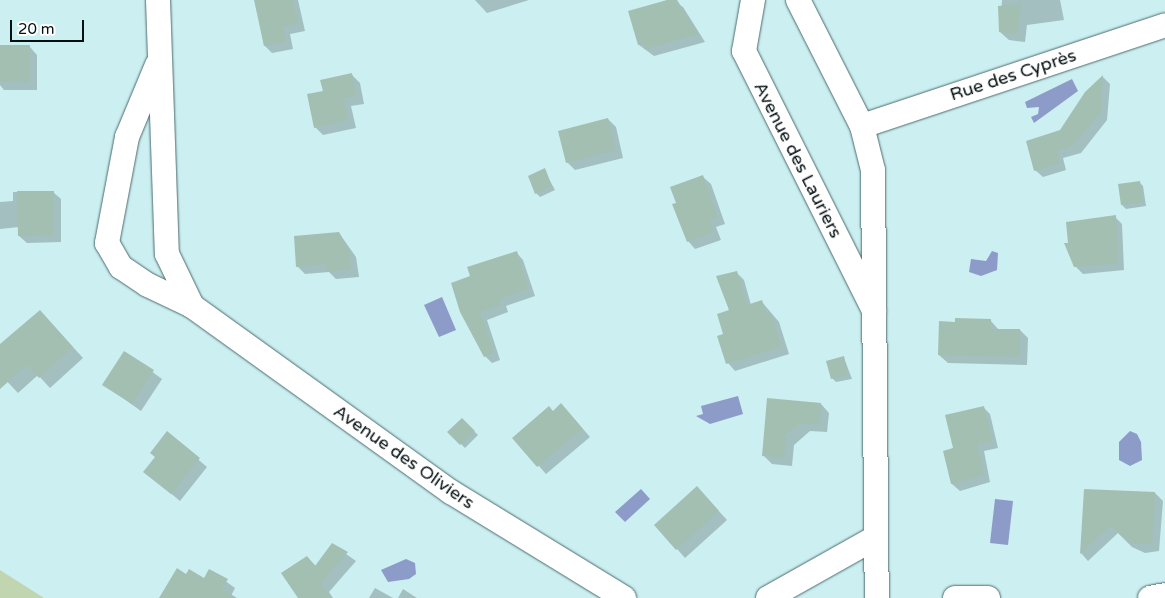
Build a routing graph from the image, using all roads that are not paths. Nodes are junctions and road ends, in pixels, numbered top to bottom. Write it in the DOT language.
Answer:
graph roads {
  1 [pos="158,0"];
  2 [pos="753,0"];
  3 [pos="798,0"];
  4 [pos="1165,24"];
  5 [pos="159,59"];
  6 [pos="862,126"];
  7 [pos="192,306"];
  8 [pos="876,315"];
  9 [pos="876,538"];
  10 [pos="1165,595"];
  11 [pos="624,598"];
  12 [pos="768,598"];
  13 [pos="877,598"];
  14 [pos="955,598"];
  15 [pos="988,598"];
  16 [pos="1150,598"];
  1 -- 5 [label="street, Avenue des Oliviers"];
  2 -- 8 [label="street, Avenue des Lauriers"];
  3 -- 6 [label="street, Avenue des Lauriers"];
  4 -- 6 [label="street, Rue des Cyprès"];
  5 -- 7 [label="street, Avenue des Oliviers"];
  5 -- 7 [label="street, Avenue des Oliviers"];
  6 -- 8 [label="street, Avenue des Lauriers"];
  7 -- 11 [label="street, Avenue des Oliviers"];
  8 -- 9 [label="street, Avenue des Lauriers"];
  9 -- 12 [label="street"];
  9 -- 13 [label="street, Avenue des Lauriers"];
  10 -- 16 [label="street"];
  14 -- 15 [label="street"];
}
